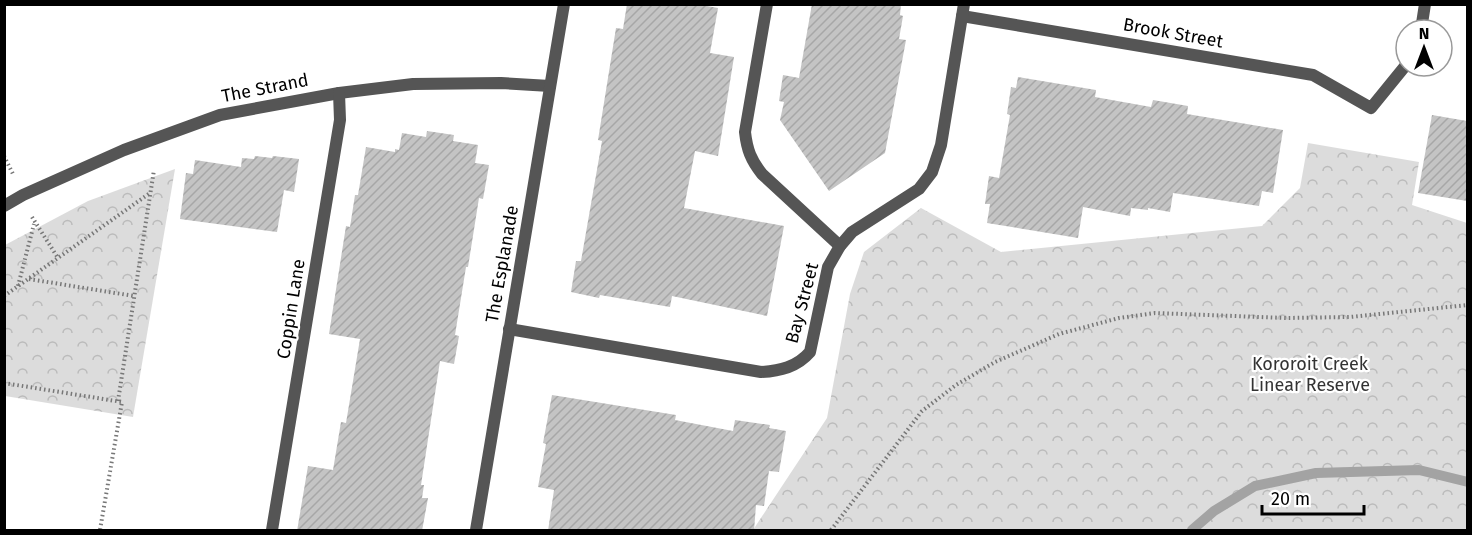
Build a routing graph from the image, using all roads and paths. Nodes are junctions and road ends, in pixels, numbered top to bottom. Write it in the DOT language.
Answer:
graph roads {
  1 [pos="564,4"];
  2 [pos="767,4"];
  3 [pos="963,10"];
  4 [pos="1396,78"];
  5 [pos="550,86"];
  6 [pos="339,93"];
  7 [pos="154,170"];
  8 [pos="150,192"];
  9 [pos="4,206"];
  10 [pos="34,224"];
  11 [pos="840,246"];
  12 [pos="29,279"];
  13 [pos="18,287"];
  14 [pos="4,296"];
  15 [pos="134,296"];
  16 [pos="1467,305"];
  17 [pos="509,329"];
  18 [pos="4,383"];
  19 [pos="118,401"];
  20 [pos="100,531"];
  21 [pos="272,531"];
  22 [pos="476,531"];
  23 [pos="831,531"];
  1 -- 5 [label="street, The Esplanade"];
  2 -- 11 [label="street"];
  3 -- 4 [label="street, Brook Street"];
  3 -- 11 [label="street, Bay Street"];
  5 -- 6 [label="street, The Strand"];
  5 -- 17 [label="street, The Esplanade"];
  6 -- 9 [label="street, The Strand"];
  6 -- 21 [label="street, Coppin Lane"];
  7 -- 8 [label="path"];
  8 -- 12 [label="path"];
  8 -- 15 [label="path"];
  10 -- 13 [label="path"];
  11 -- 17 [label="street, Bay Street"];
  12 -- 13 [label="path"];
  12 -- 15 [label="path"];
  13 -- 14 [label="path"];
  15 -- 19 [label="path"];
  16 -- 23 [label="path"];
  17 -- 22 [label="street, The Esplanade"];
  18 -- 19 [label="path"];
  19 -- 20 [label="path"];
}
